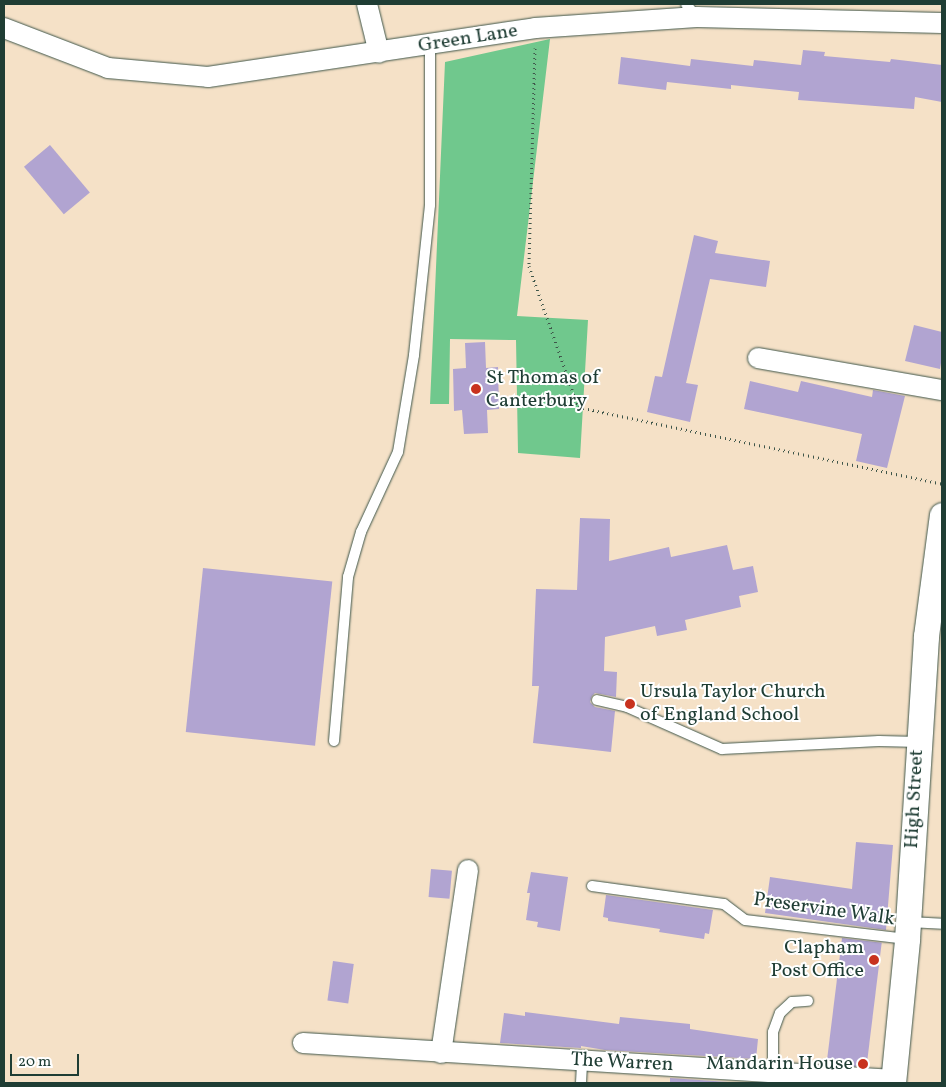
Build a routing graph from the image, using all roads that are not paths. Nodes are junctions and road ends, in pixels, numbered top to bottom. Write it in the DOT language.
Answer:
graph roads {
  1 [pos="367,4"];
  2 [pos="691,10"];
  3 [pos="942,23"];
  4 [pos="4,28"];
  5 [pos="430,45"];
  6 [pos="379,53"];
  7 [pos="758,358"];
  8 [pos="942,390"];
  9 [pos="942,518"];
  10 [pos="597,700"];
  11 [pos="334,740"];
  12 [pos="918,742"];
  13 [pos="468,870"];
  14 [pos="592,886"];
  15 [pos="942,924"];
  16 [pos="907,931"];
  17 [pos="808,1001"];
  18 [pos="302,1043"];
  19 [pos="441,1053"];
  20 [pos="582,1061"];
  21 [pos="773,1072"];
  22 [pos="893,1082"];
  23 [pos="581,1083"];
  1 -- 6 [label="street"];
  2 -- 3 [label="street, Green Lane"];
  2 -- 5 [label="street, Green Lane"];
  4 -- 6 [label="street, Green Lane"];
  5 -- 6 [label="street, Green Lane"];
  5 -- 11 [label="lane"];
  7 -- 8 [label="street"];
  9 -- 12 [label="street, High Street"];
  10 -- 12 [label="lane"];
  12 -- 16 [label="street, High Street"];
  13 -- 19 [label="street"];
  14 -- 16 [label="lane, Preservine Walk"];
  15 -- 16 [label="lane, Preservine Walk"];
  16 -- 22 [label="street, High Street"];
  17 -- 21 [label="lane"];
  18 -- 19 [label="street, The Warren"];
  19 -- 20 [label="street, The Warren"];
  20 -- 21 [label="street, The Warren"];
  20 -- 23 [label="lane"];
  21 -- 22 [label="street, The Warren"];
}
